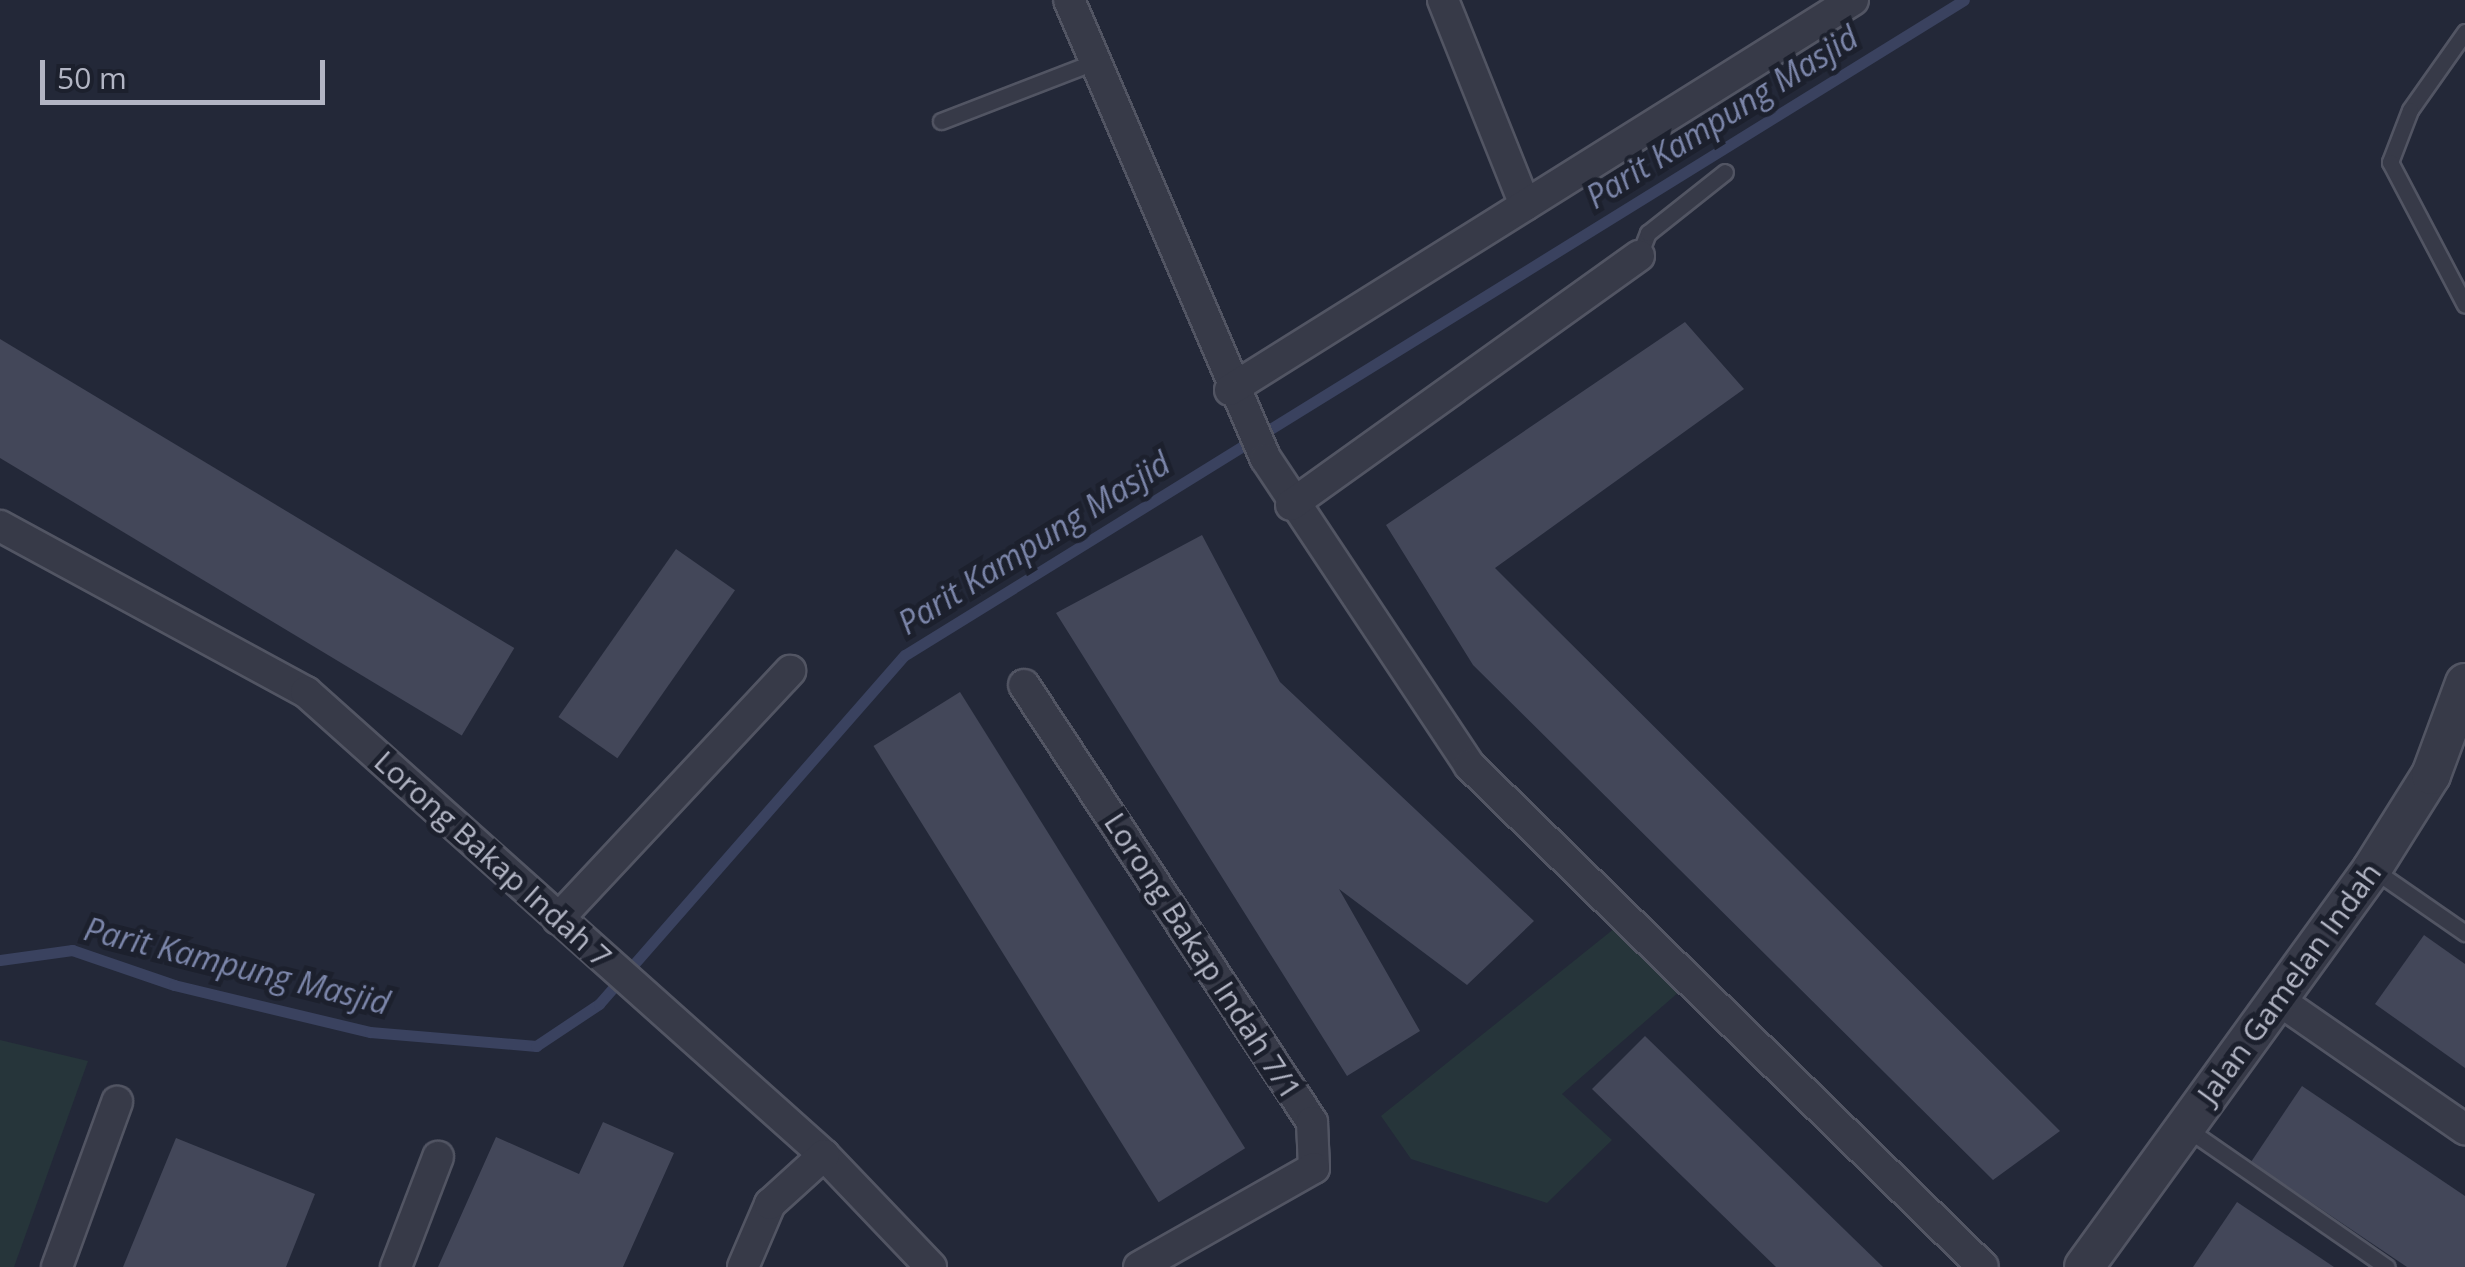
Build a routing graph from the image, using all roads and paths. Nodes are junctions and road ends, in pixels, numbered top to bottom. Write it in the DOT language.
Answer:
graph roads {
  1 [pos="1069,0"];
  2 [pos="1443,0"];
  3 [pos="1852,0"];
  4 [pos="1805,13"];
  5 [pos="2465,32"];
  6 [pos="1094,62"];
  7 [pos="941,121"];
  8 [pos="1725,172"];
  9 [pos="1525,205"];
  10 [pos="1639,256"];
  11 [pos="2465,305"];
  12 [pos="1236,402"];
  13 [pos="1291,505"];
  14 [pos="0,526"];
  15 [pos="790,671"];
  16 [pos="2465,683"];
  17 [pos="1024,685"];
  18 [pos="2372,869"];
  19 [pos="558,919"];
  20 [pos="2465,933"];
  21 [pos="2278,999"];
  22 [pos="116,1102"];
  23 [pos="2186,1128"];
  24 [pos="2465,1129"];
  25 [pos="824,1155"];
  26 [pos="438,1158"];
  27 [pos="58,1267"];
  28 [pos="396,1267"];
  29 [pos="743,1267"];
  30 [pos="931,1267"];
  31 [pos="1139,1267"];
  32 [pos="1983,1267"];
  33 [pos="2084,1267"];
  34 [pos="2388,1267"];
  1 -- 6 [label="street"];
  2 -- 9 [label="street"];
  3 -- 4 [label="street"];
  4 -- 9 [label="street"];
  5 -- 11 [label="lane"];
  6 -- 7 [label="lane"];
  6 -- 12 [label="street"];
  8 -- 10 [label="lane"];
  9 -- 12 [label="street"];
  10 -- 13 [label="street"];
  12 -- 13 [label="street"];
  13 -- 32 [label="street"];
  14 -- 19 [label="street, Lorong Bakap Indah 7"];
  15 -- 19 [label="street"];
  16 -- 18 [label="street, Jalan Gamelan Indah"];
  17 -- 31 [label="street, Lorong Bakap Indah 7/1"];
  18 -- 20 [label="lane"];
  18 -- 21 [label="street, Jalan Gamelan Indah"];
  19 -- 25 [label="street, Lorong Bakap Indah 7"];
  21 -- 23 [label="street, Jalan Gamelan Indah"];
  21 -- 24 [label="street"];
  22 -- 27 [label="street"];
  23 -- 33 [label="street, Jalan Gamelan Indah"];
  23 -- 34 [label="lane"];
  25 -- 29 [label="street"];
  25 -- 30 [label="street, Lorong Bakap Indah 7"];
  26 -- 28 [label="street"];
}
